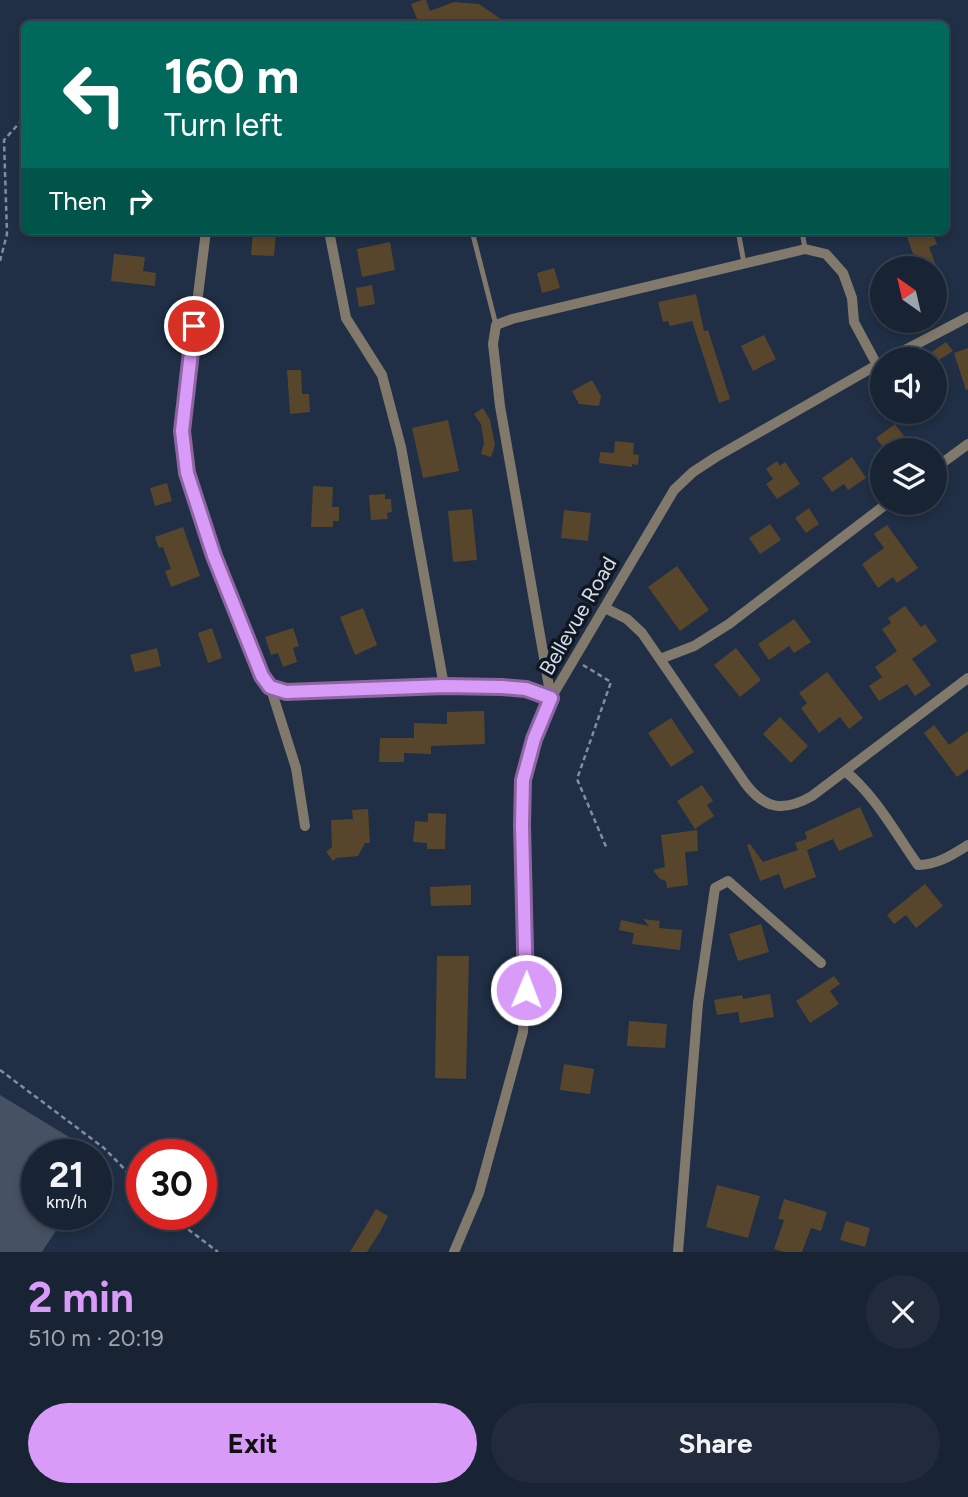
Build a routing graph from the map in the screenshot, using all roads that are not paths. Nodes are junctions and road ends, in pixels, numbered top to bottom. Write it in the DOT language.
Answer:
graph roads {
  1 [pos="206,235"];
  2 [pos="329,235"];
  3 [pos="473,235"];
  4 [pos="738,235"];
  5 [pos="803,235"];
  6 [pos="805,249"];
  7 [pos="744,264"];
  8 [pos="968,317"];
  9 [pos="496,325"];
  10 [pos="870,347"];
  11 [pos="911,347"];
  12 [pos="870,369"];
  13 [pos="968,444"];
  14 [pos="947,459"];
  15 [pos="872,515"];
  16 [pos="605,608"];
  17 [pos="660,659"];
  18 [pos="968,678"];
  19 [pos="444,686"];
  20 [pos="270,687"];
  21 [pos="551,698"];
  22 [pos="845,771"];
  23 [pos="305,826"];
  24 [pos="968,845"];
  25 [pos="821,963"];
  26 [pos="454,1252"];
  27 [pos="678,1252"];
  1 -- 20 [label="street"];
  2 -- 19 [label="street"];
  3 -- 9 [label="lane"];
  4 -- 7 [label="lane"];
  5 -- 6 [label="lane"];
  6 -- 7 [label="street"];
  6 -- 10 [label="street"];
  7 -- 9 [label="street"];
  8 -- 11 [label="street"];
  9 -- 21 [label="street"];
  12 -- 16 [label="street, Bellevue Road"];
  13 -- 14 [label="street"];
  15 -- 17 [label="street"];
  16 -- 17 [label="street"];
  16 -- 21 [label="street, Bellevue Road"];
  17 -- 22 [label="street"];
  18 -- 22 [label="street"];
  19 -- 20 [label="street"];
  19 -- 21 [label="street"];
  20 -- 23 [label="street"];
  21 -- 26 [label="street, Bellevue Road"];
  22 -- 24 [label="street"];
  25 -- 27 [label="street"];
}
